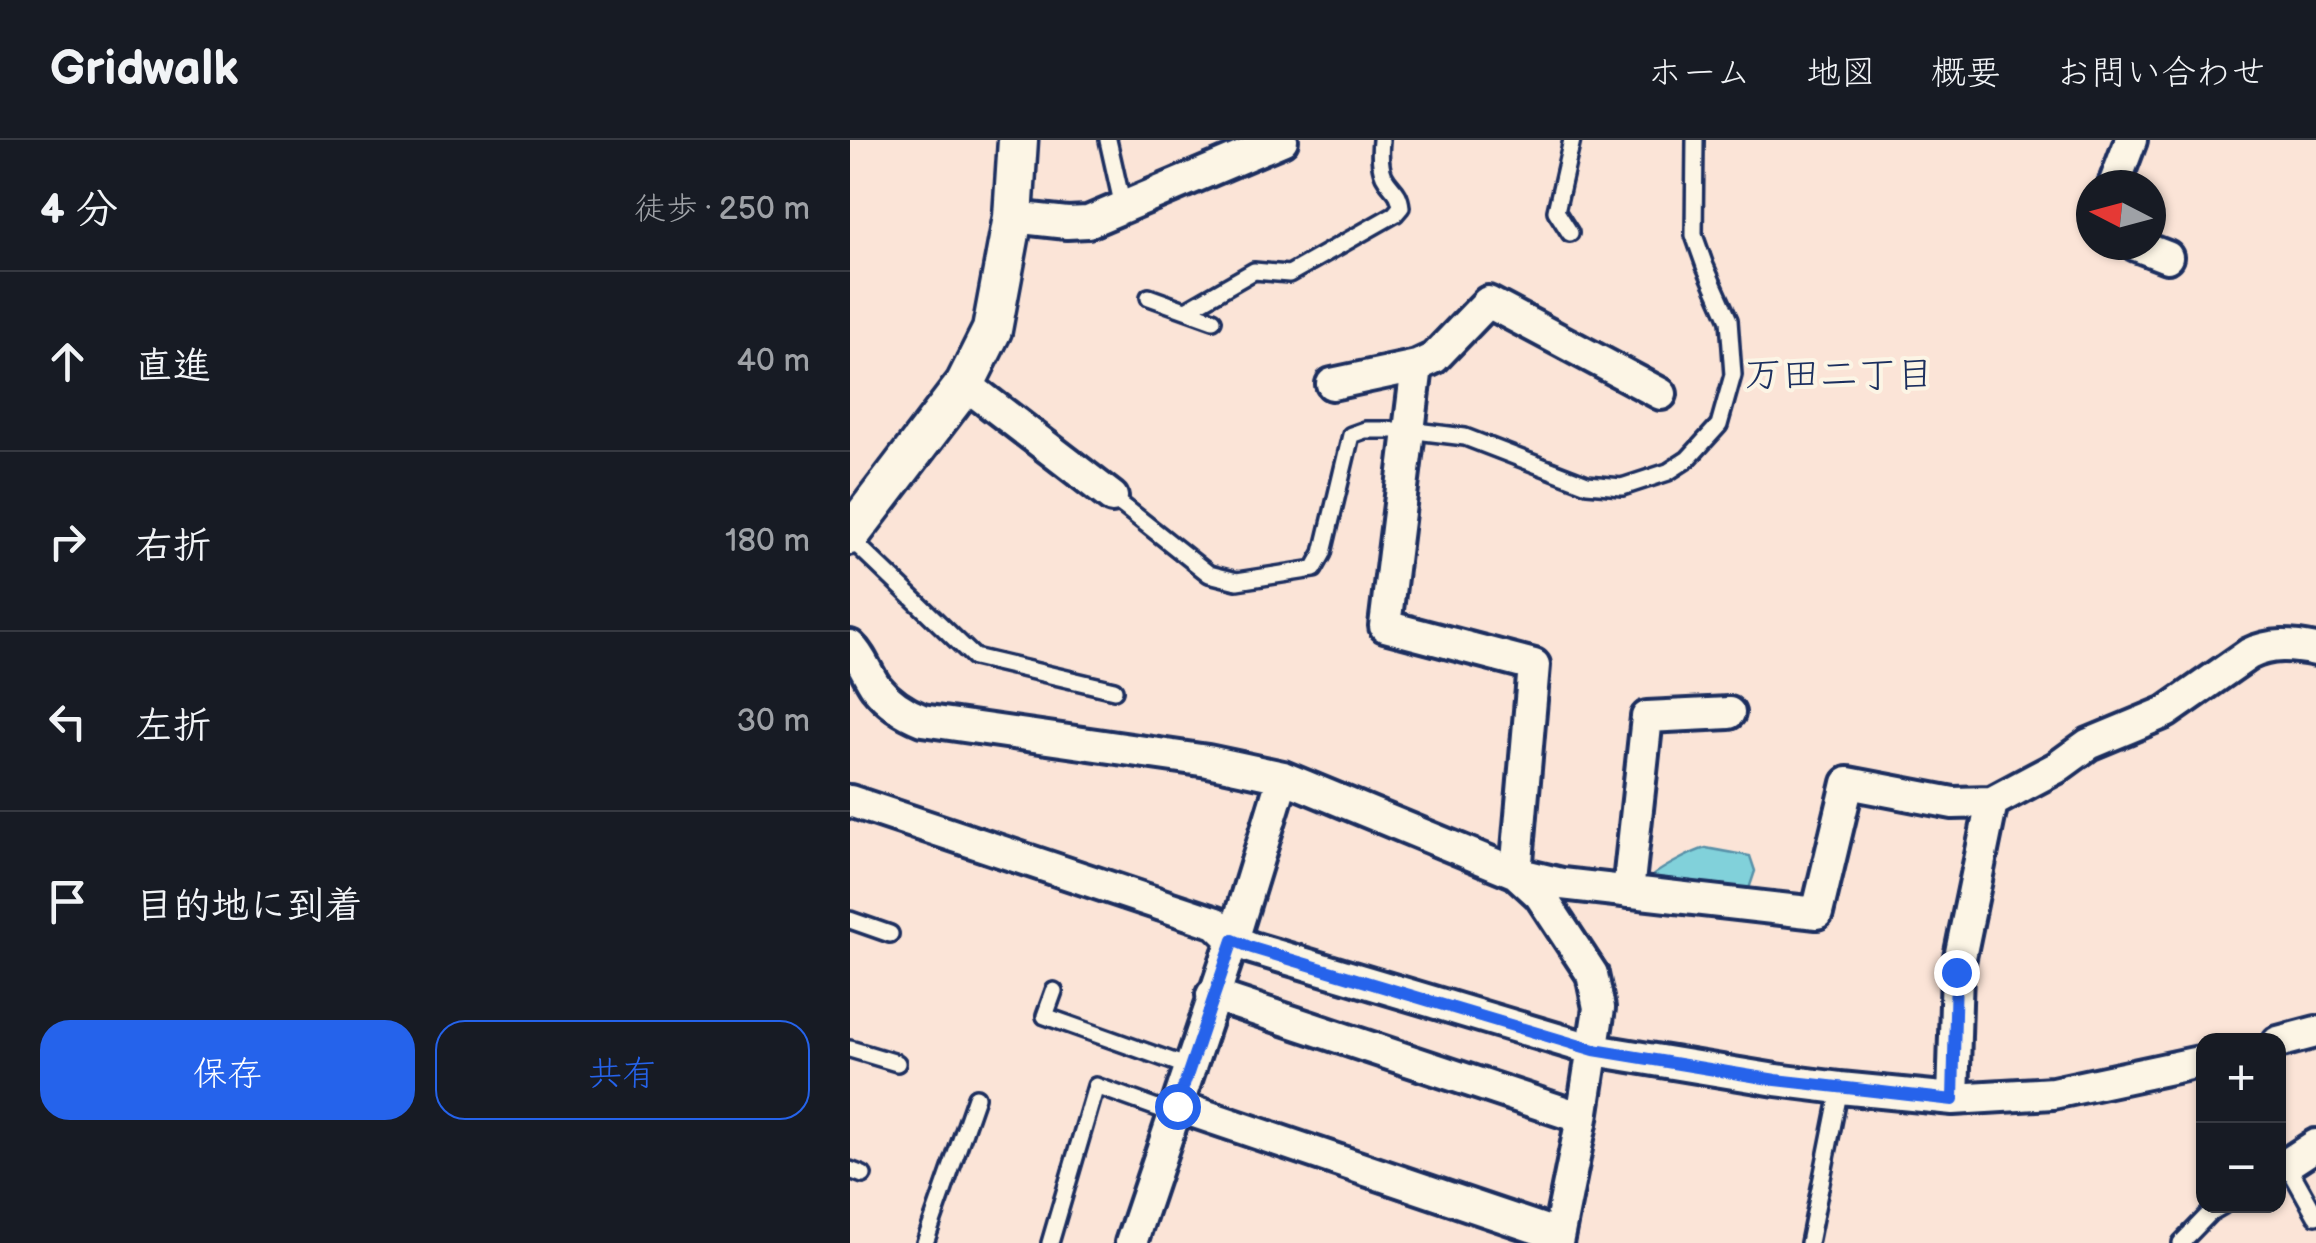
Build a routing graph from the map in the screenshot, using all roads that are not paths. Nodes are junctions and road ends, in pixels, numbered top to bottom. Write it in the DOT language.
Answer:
graph roads {
  1 [pos="1018,140"];
  2 [pos="1108,140"];
  3 [pos="1380,140"];
  4 [pos="1572,140"];
  5 [pos="1696,140"];
  6 [pos="2131,140"];
  7 [pos="1278,141"];
  8 [pos="2120,170"];
  9 [pos="1122,207"];
  10 [pos="1013,217"];
  11 [pos="1570,234"];
  12 [pos="1149,297"];
  13 [pos="1186,310"];
  14 [pos="1213,320"];
  15 [pos="1417,366"];
  16 [pos="965,384"];
  17 [pos="1332,384"];
  18 [pos="1661,394"];
  19 [pos="1408,430"];
  20 [pos="1112,497"];
  21 [pos="850,537"];
  22 [pos="850,646"];
  23 [pos="2316,650"];
  24 [pos="1114,690"];
  25 [pos="1729,713"];
  26 [pos="1284,777"];
  27 [pos="850,801"];
  28 [pos="1992,802"];
  29 [pos="1516,873"];
  30 [pos="1628,892"];
  31 [pos="850,920"];
  32 [pos="890,934"];
  33 [pos="1233,940"];
  34 [pos="1054,991"];
  35 [pos="1212,996"];
  36 [pos="2316,1032"];
  37 [pos="2286,1040"];
  38 [pos="850,1049"];
  39 [pos="1594,1050"];
  40 [pos="897,1062"];
  41 [pos="2196,1063"];
  42 [pos="1189,1067"];
  43 [pos="1840,1088"];
  44 [pos="976,1098"];
  45 [pos="1953,1100"];
  46 [pos="1176,1110"];
  47 [pos="1582,1118"];
  48 [pos="2316,1145"];
  49 [pos="2286,1164"];
  50 [pos="2286,1171"];
  51 [pos="2210,1213"];
  52 [pos="2316,1216"];
  53 [pos="1557,1239"];
  54 [pos="925,1243"];
  55 [pos="1050,1243"];
  56 [pos="1130,1243"];
  57 [pos="1809,1243"];
  58 [pos="2181,1243"];
  1 -- 10 [label="street"];
  2 -- 9 [label="lane"];
  3 -- 13 [label="lane"];
  4 -- 11 [label="lane"];
  5 -- 19 [label="lane"];
  6 -- 8 [label="street"];
  7 -- 9 [label="street"];
  9 -- 10 [label="street"];
  10 -- 16 [label="street"];
  12 -- 13 [label="lane"];
  13 -- 14 [label="lane"];
  15 -- 17 [label="street"];
  15 -- 18 [label="street"];
  15 -- 19 [label="street"];
  16 -- 20 [label="street"];
  16 -- 21 [label="street"];
  19 -- 20 [label="lane"];
  19 -- 29 [label="street"];
  21 -- 24 [label="lane"];
  22 -- 26 [label="street"];
  23 -- 28 [label="street"];
  25 -- 30 [label="street"];
  26 -- 29 [label="street"];
  26 -- 33 [label="street"];
  27 -- 33 [label="street"];
  28 -- 30 [label="street"];
  28 -- 45 [label="street"];
  29 -- 30 [label="street"];
  29 -- 39 [label="street"];
  31 -- 32 [label="lane"];
  33 -- 35 [label="street"];
  33 -- 39 [label="street"];
  34 -- 42 [label="lane"];
  35 -- 42 [label="street"];
  35 -- 47 [label="street"];
  36 -- 37 [label="street"];
  38 -- 40 [label="lane"];
  39 -- 43 [label="street"];
  39 -- 47 [label="street"];
  41 -- 45 [label="street"];
  42 -- 46 [label="street"];
  43 -- 45 [label="street"];
  43 -- 57 [label="lane"];
  44 -- 54 [label="lane"];
  46 -- 53 [label="street"];
  46 -- 55 [label="lane"];
  46 -- 56 [label="street"];
  47 -- 53 [label="street"];
  48 -- 49 [label="street"];
  50 -- 52 [label="lane"];
  51 -- 58 [label="lane"];
}
